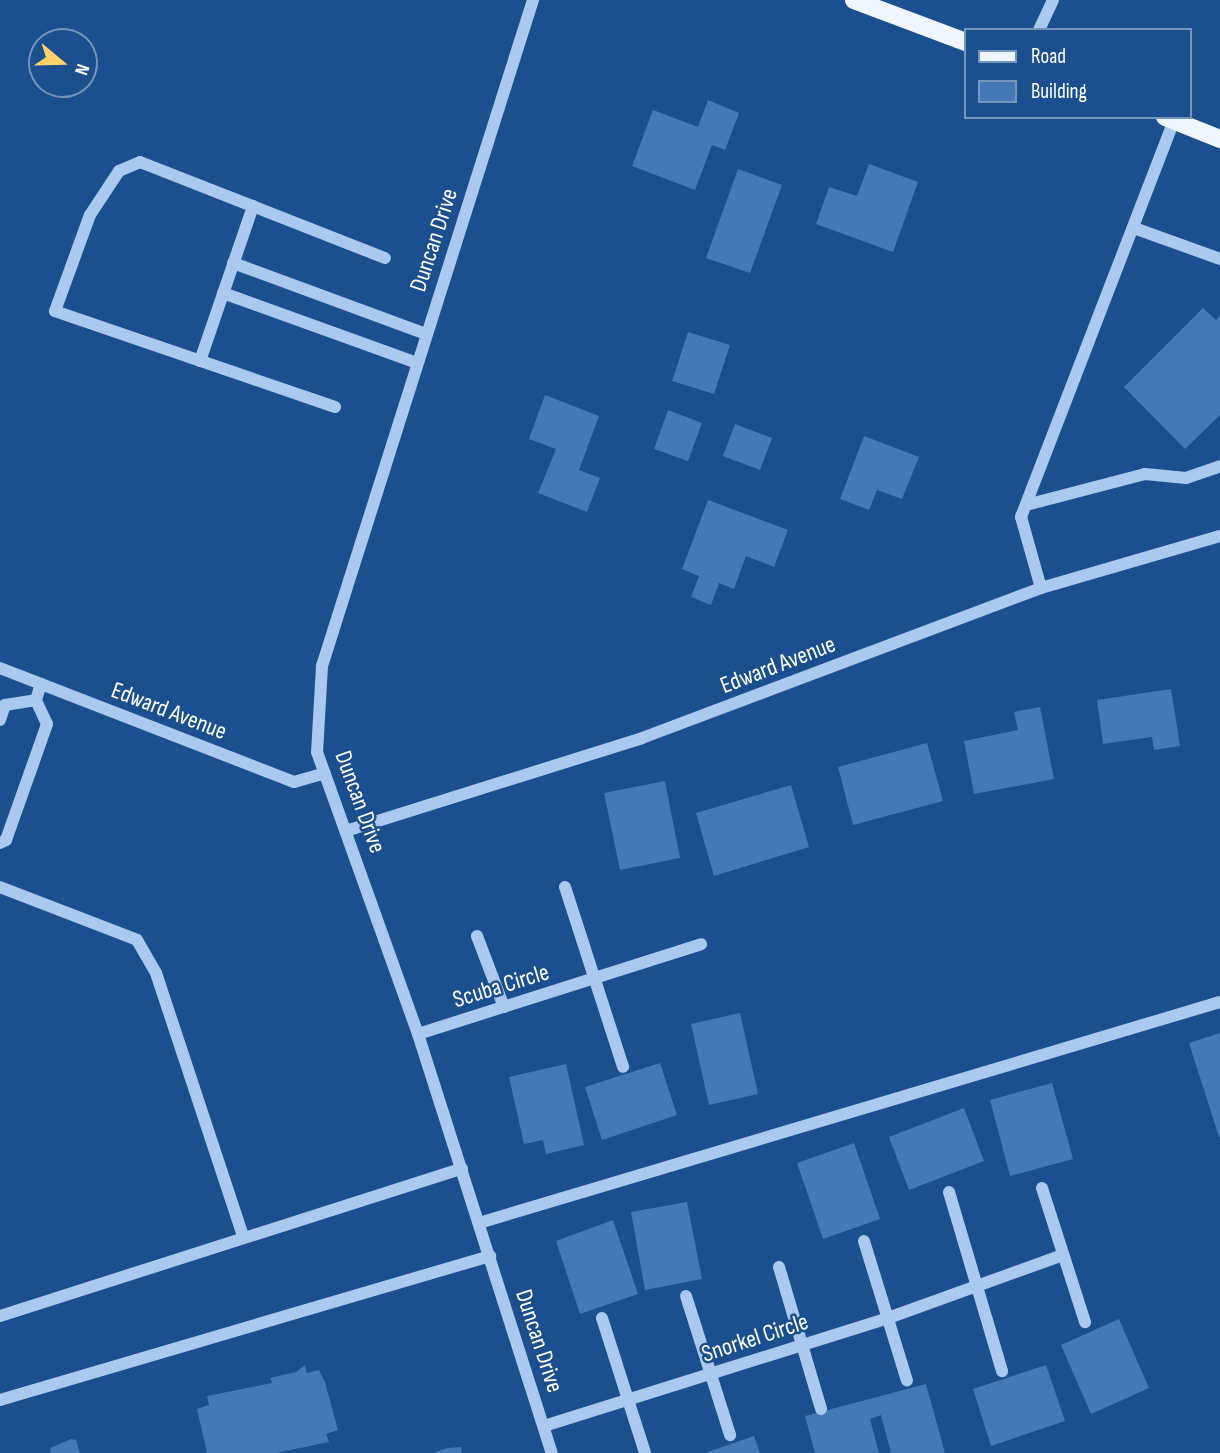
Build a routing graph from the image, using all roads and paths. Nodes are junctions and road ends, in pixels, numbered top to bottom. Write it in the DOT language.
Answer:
graph roads {
  1 [pos="533,0"];
  2 [pos="854,0"];
  3 [pos="1053,0"];
  4 [pos="1040,28"];
  5 [pos="964,41"];
  6 [pos="1169,119"];
  7 [pos="1220,139"];
  8 [pos="253,206"];
  9 [pos="1134,228"];
  10 [pos="385,258"];
  11 [pos="1220,260"];
  12 [pos="233,263"];
  13 [pos="223,292"];
  14 [pos="426,334"];
  15 [pos="200,360"];
  16 [pos="418,363"];
  17 [pos="335,407"];
  18 [pos="1220,466"];
  19 [pos="1026,505"];
  20 [pos="1220,536"];
  21 [pos="1041,589"];
  22 [pos="0,668"];
  23 [pos="41,684"];
  24 [pos="36,700"];
  25 [pos="0,720"];
  26 [pos="325,773"];
  27 [pos="349,830"];
  28 [pos="0,843"];
  29 [pos="0,887"];
  30 [pos="565,887"];
  31 [pos="477,936"];
  32 [pos="701,944"];
  33 [pos="596,978"];
  34 [pos="1220,1002"];
  35 [pos="503,1007"];
  36 [pos="418,1034"];
  37 [pos="623,1067"];
  38 [pos="462,1170"];
  39 [pos="1042,1188"];
  40 [pos="949,1192"];
  41 [pos="479,1223"];
  42 [pos="243,1236"];
  43 [pos="864,1241"];
  44 [pos="1063,1255"];
  45 [pos="490,1256"];
  46 [pos="779,1267"];
  47 [pos="976,1287"];
  48 [pos="686,1296"];
  49 [pos="0,1316"];
  50 [pos="602,1318"];
  51 [pos="888,1318"];
  52 [pos="1085,1322"];
  53 [pos="800,1345"];
  54 [pos="1002,1371"];
  55 [pos="711,1374"];
  56 [pos="907,1381"];
  57 [pos="628,1399"];
  58 [pos="0,1401"];
  59 [pos="821,1409"];
  60 [pos="544,1426"];
  61 [pos="730,1435"];
  62 [pos="552,1453"];
  63 [pos="645,1453"];
  1 -- 14 [label="street, Duncan Drive"];
  2 -- 5 [label="main road"];
  3 -- 4 [label="street"];
  6 -- 7 [label="main road"];
  6 -- 9 [label="street"];
  8 -- 10 [label="street"];
  8 -- 12 [label="street"];
  8 -- 15 [label="street"];
  9 -- 11 [label="street"];
  9 -- 19 [label="street"];
  12 -- 13 [label="street"];
  12 -- 14 [label="street"];
  13 -- 15 [label="street"];
  13 -- 16 [label="street"];
  14 -- 16 [label="street, Duncan Drive"];
  15 -- 17 [label="street"];
  16 -- 26 [label="street, Duncan Drive"];
  18 -- 19 [label="street"];
  19 -- 21 [label="street"];
  20 -- 21 [label="street, Edward Avenue"];
  21 -- 27 [label="street, Edward Avenue"];
  22 -- 23 [label="street, Edward Avenue"];
  23 -- 24 [label="street"];
  23 -- 26 [label="street, Edward Avenue"];
  24 -- 25 [label="street"];
  24 -- 28 [label="street"];
  26 -- 27 [label="street, Duncan Drive"];
  27 -- 36 [label="street, Duncan Drive"];
  29 -- 42 [label="street"];
  30 -- 33 [label="street"];
  31 -- 35 [label="street"];
  32 -- 33 [label="street, Scuba Circle"];
  33 -- 35 [label="street, Scuba Circle"];
  33 -- 37 [label="street"];
  34 -- 41 [label="street"];
  35 -- 36 [label="street, Scuba Circle"];
  36 -- 38 [label="street, Duncan Drive"];
  38 -- 41 [label="street, Duncan Drive"];
  38 -- 42 [label="street"];
  39 -- 44 [label="street"];
  40 -- 47 [label="street"];
  41 -- 45 [label="street, Duncan Drive"];
  42 -- 49 [label="street"];
  43 -- 51 [label="street"];
  44 -- 47 [label="street, Snorkel Circle"];
  44 -- 52 [label="street"];
  45 -- 58 [label="street"];
  45 -- 60 [label="street, Duncan Drive"];
  46 -- 53 [label="street"];
  47 -- 51 [label="street, Snorkel Circle"];
  47 -- 54 [label="street"];
  48 -- 55 [label="street"];
  50 -- 57 [label="street"];
  51 -- 53 [label="street, Snorkel Circle"];
  51 -- 56 [label="street"];
  53 -- 55 [label="street, Snorkel Circle"];
  53 -- 59 [label="street"];
  55 -- 57 [label="street, Snorkel Circle"];
  55 -- 61 [label="street"];
  57 -- 60 [label="street, Snorkel Circle"];
  57 -- 63 [label="street"];
  60 -- 62 [label="street, Duncan Drive"];
}
